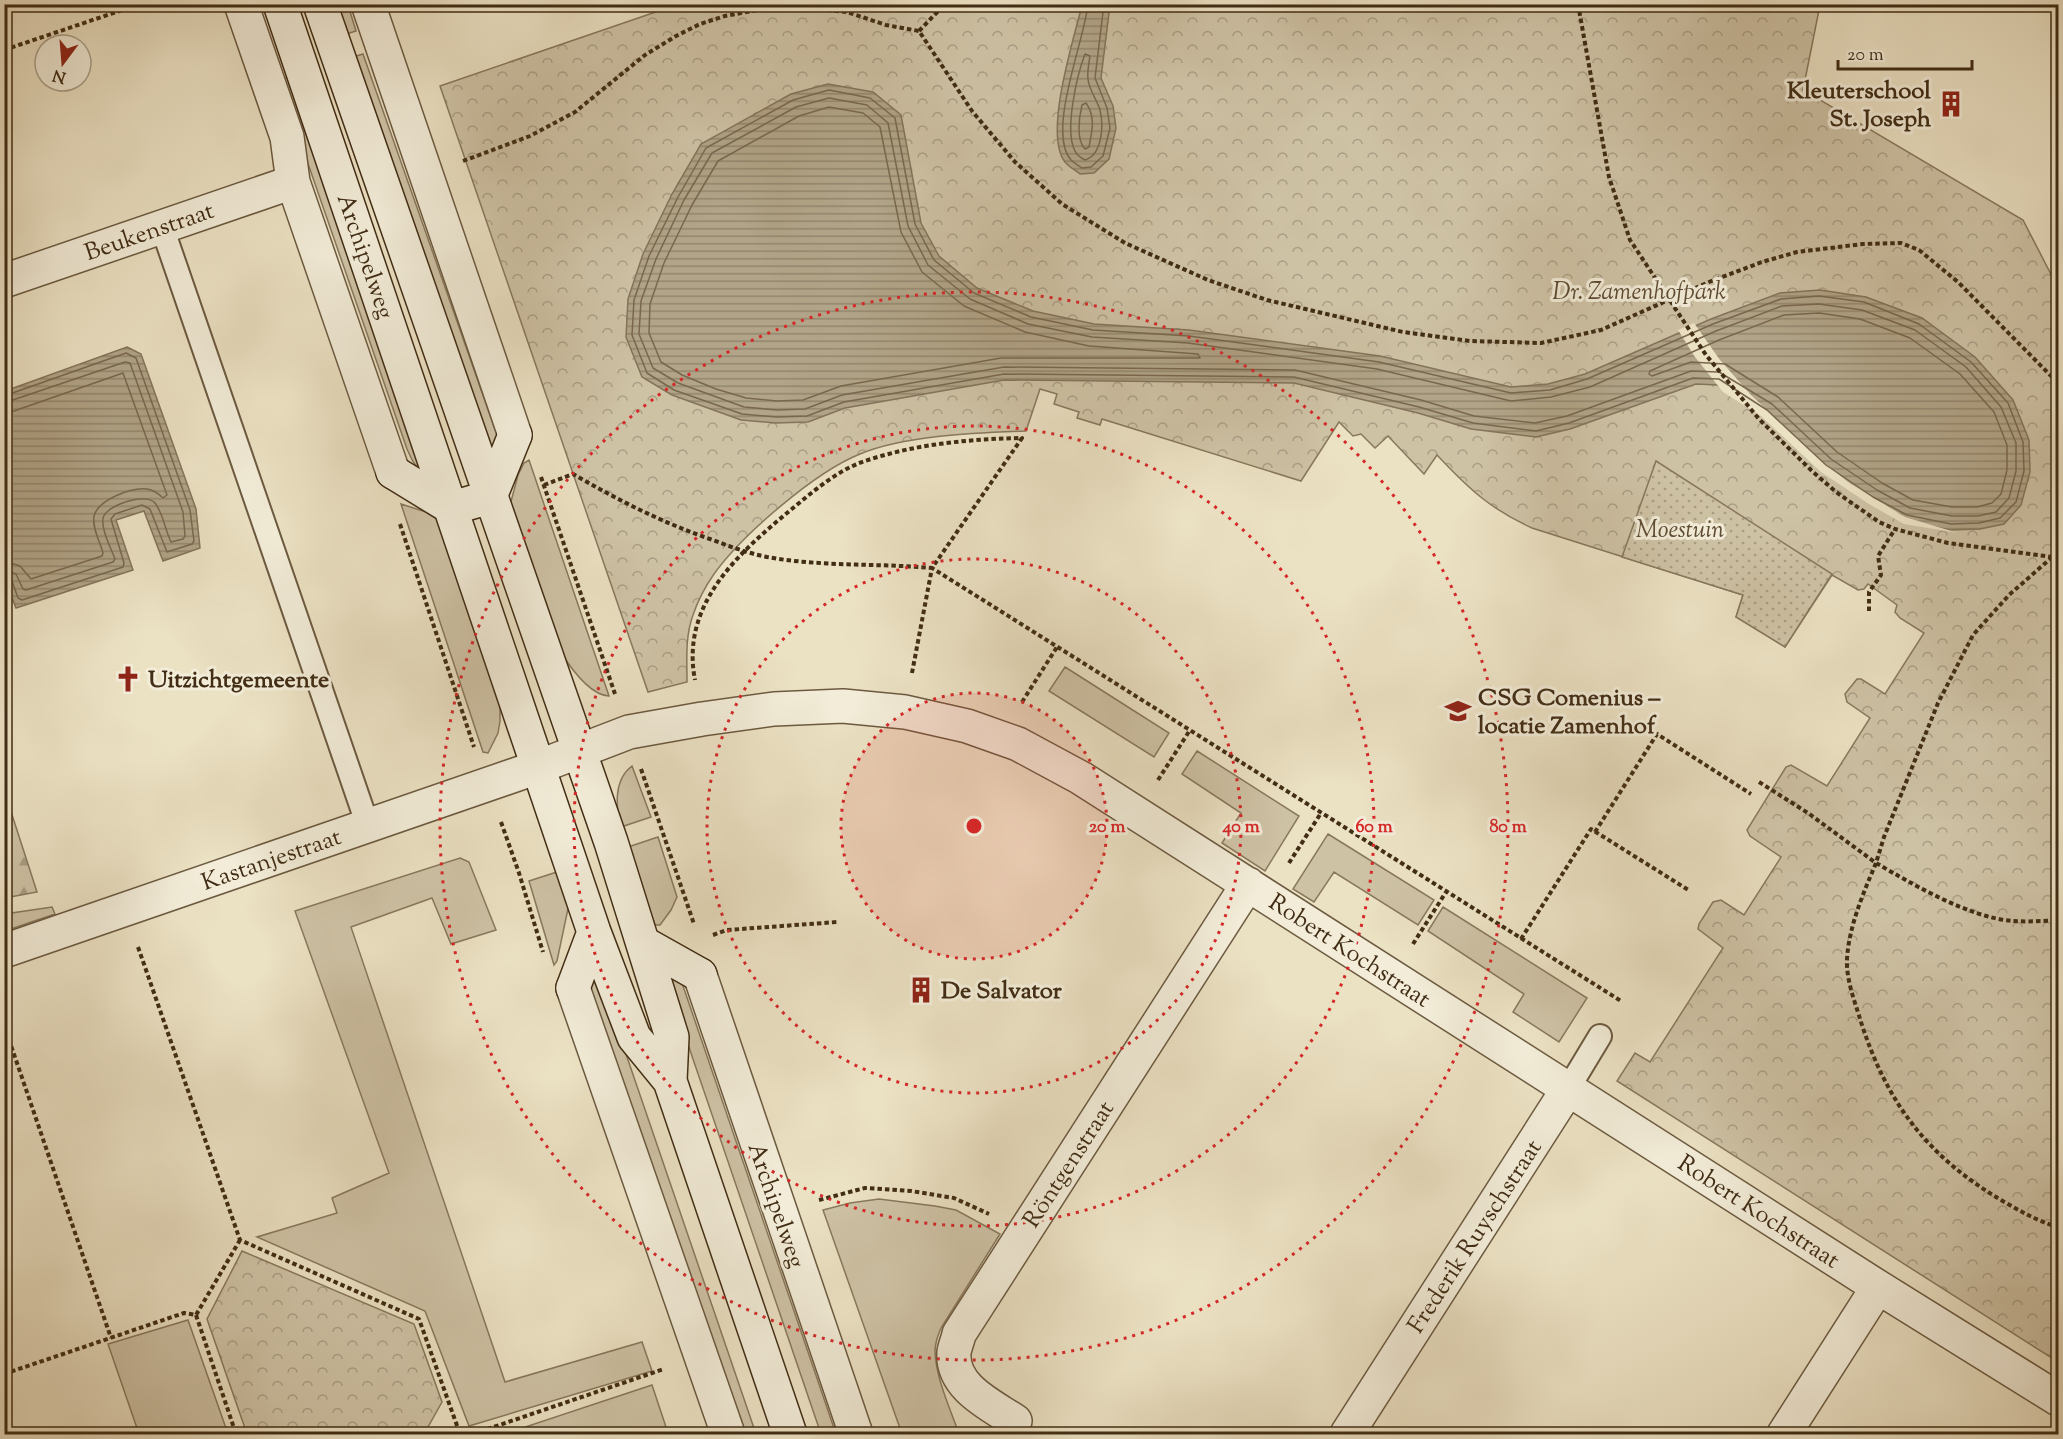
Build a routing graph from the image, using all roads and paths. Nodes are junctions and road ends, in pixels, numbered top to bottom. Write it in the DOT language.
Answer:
graph roads {
  1 [pos="140,4"];
  2 [pos="241,4"];
  3 [pos="280,4"];
  4 [pos="320,4"];
  5 [pos="368,4"];
  6 [pos="945,4"];
  7 [pos="1578,4"];
  8 [pos="919,31"];
  9 [pos="4,50"];
  10 [pos="424,172"];
  11 [pos="293,182"];
  12 [pos="162,227"];
  13 [pos="4,281"];
  14 [pos="1669,299"];
  15 [pos="2058,382"];
  16 [pos="393,472"];
  17 [pos="544,485"];
  18 [pos="490,497"];
  19 [pos="452,508"];
  20 [pos="1895,529"];
  21 [pos="744,551"];
  22 [pos="2058,552"];
  23 [pos="2052,557"];
  24 [pos="932,568"];
  25 [pos="1869,610"];
  26 [pos="1057,647"];
  27 [pos="905,712"];
  28 [pos="702,719"];
  29 [pos="1190,730"];
  30 [pos="999,737"];
  31 [pos="580,752"];
  32 [pos="538,767"];
  33 [pos="1759,782"];
  34 [pos="487,785"];
  35 [pos="1751,794"];
  36 [pos="1137,813"];
  37 [pos="1321,813"];
  38 [pos="368,826"];
  39 [pos="1595,832"];
  40 [pos="1876,863"];
  41 [pos="1258,890"];
  42 [pos="1690,891"];
  43 [pos="1446,892"];
  44 [pos="125,909"];
  45 [pos="2058,920"];
  46 [pos="837,922"];
  47 [pos="594,932"];
  48 [pos="708,937"];
  49 [pos="1521,939"];
  50 [pos="643,943"];
  51 [pos="4,951"];
  52 [pos="1392,976"];
  53 [pos="573,988"];
  54 [pos="1621,1001"];
  55 [pos="4,1025"];
  56 [pos="1600,1035"];
  57 [pos="670,1082"];
  58 [pos="1568,1089"];
  59 [pos="780,1214"];
  60 [pos="2058,1227"];
  61 [pos="1022,1235"];
  62 [pos="240,1240"];
  63 [pos="1878,1287"];
  64 [pos="196,1315"];
  65 [pos="111,1338"];
  66 [pos="702,1356"];
  67 [pos="4,1374"];
  68 [pos="2058,1399"];
  69 [pos="1020,1430"];
  70 [pos="236,1434"];
  71 [pos="460,1434"];
  72 [pos="473,1434"];
  73 [pos="728,1434"];
  74 [pos="790,1434"];
  75 [pos="856,1434"];
  76 [pos="1347,1434"];
  77 [pos="1784,1434"];
  1 -- 9 [label="path"];
  2 -- 11 [label="street, Archipelweg"];
  3 -- 19 [label="street, Archipelweg"];
  4 -- 18 [label="street, Archipelweg"];
  5 -- 10 [label="street"];
  6 -- 8 [label="path"];
  7 -- 14 [label="path"];
  8 -- 10 [label="path"];
  8 -- 14 [label="path"];
  10 -- 18 [label="street"];
  11 -- 12 [label="street, Beukenstraat"];
  11 -- 16 [label="street, Archipelweg"];
  12 -- 13 [label="street, Beukenstraat"];
  12 -- 38 [label="lane"];
  14 -- 15 [label="path"];
  14 -- 20 [label="path"];
  16 -- 19 [label="street"];
  16 -- 34 [label="path"];
  17 -- 21 [label="path"];
  18 -- 19 [label="street"];
  18 -- 31 [label="street, Archipelweg"];
  19 -- 32 [label="street, Archipelweg"];
  20 -- 23 [label="path"];
  20 -- 25 [label="path"];
  21 -- 24 [label="path"];
  21 -- 24 [label="path"];
  21 -- 28 [label="path"];
  22 -- 23 [label="path"];
  23 -- 40 [label="path"];
  24 -- 26 [label="path"];
  24 -- 27 [label="path"];
  26 -- 29 [label="path"];
  26 -- 30 [label="path"];
  27 -- 28 [label="street, Robert Kochstraat"];
  27 -- 30 [label="street, Robert Kochstraat"];
  28 -- 31 [label="street, Robert Kochstraat"];
  29 -- 36 [label="path"];
  29 -- 37 [label="path"];
  30 -- 36 [label="street, Robert Kochstraat"];
  31 -- 32 [label="street"];
  31 -- 50 [label="street, Archipelweg"];
  32 -- 34 [label="street, Kastanjestraat"];
  32 -- 47 [label="street, Archipelweg"];
  33 -- 40 [label="path"];
  34 -- 38 [label="street, Kastanjestraat"];
  34 -- 53 [label="path"];
  35 -- 39 [label="path"];
  36 -- 41 [label="street, Robert Kochstraat"];
  37 -- 41 [label="path"];
  37 -- 43 [label="path"];
  38 -- 44 [label="street, Kastanjestraat"];
  39 -- 42 [label="path"];
  39 -- 49 [label="path"];
  40 -- 45 [label="path"];
  40 -- 60 [label="path"];
  41 -- 52 [label="street, Robert Kochstraat"];
  41 -- 61 [label="street, Röntgenstraat"];
  43 -- 49 [label="path"];
  43 -- 52 [label="path"];
  44 -- 51 [label="street, Kastanjestraat"];
  44 -- 62 [label="path"];
  46 -- 48 [label="path"];
  47 -- 53 [label="street"];
  47 -- 57 [label="street, Archipelweg"];
  49 -- 54 [label="path"];
  50 -- 57 [label="street, Archipelweg"];
  50 -- 59 [label="street, Archipelweg"];
  52 -- 58 [label="street, Robert Kochstraat"];
  53 -- 66 [label="street"];
  55 -- 65 [label="path"];
  56 -- 58 [label="lane, Frederik Ruyschstraat"];
  57 -- 74 [label="street, Archipelweg"];
  58 -- 63 [label="street, Robert Kochstraat"];
  58 -- 76 [label="street, Frederik Ruyschstraat"];
  59 -- 61 [label="path"];
  59 -- 75 [label="street, Archipelweg"];
  61 -- 69 [label="street, Röntgenstraat"];
  62 -- 64 [label="path"];
  62 -- 71 [label="path"];
  63 -- 68 [label="street, Robert Kochstraat"];
  63 -- 77 [label="street"];
  64 -- 65 [label="path"];
  64 -- 70 [label="path"];
  65 -- 67 [label="path"];
  66 -- 72 [label="path"];
  66 -- 73 [label="street"];
}
